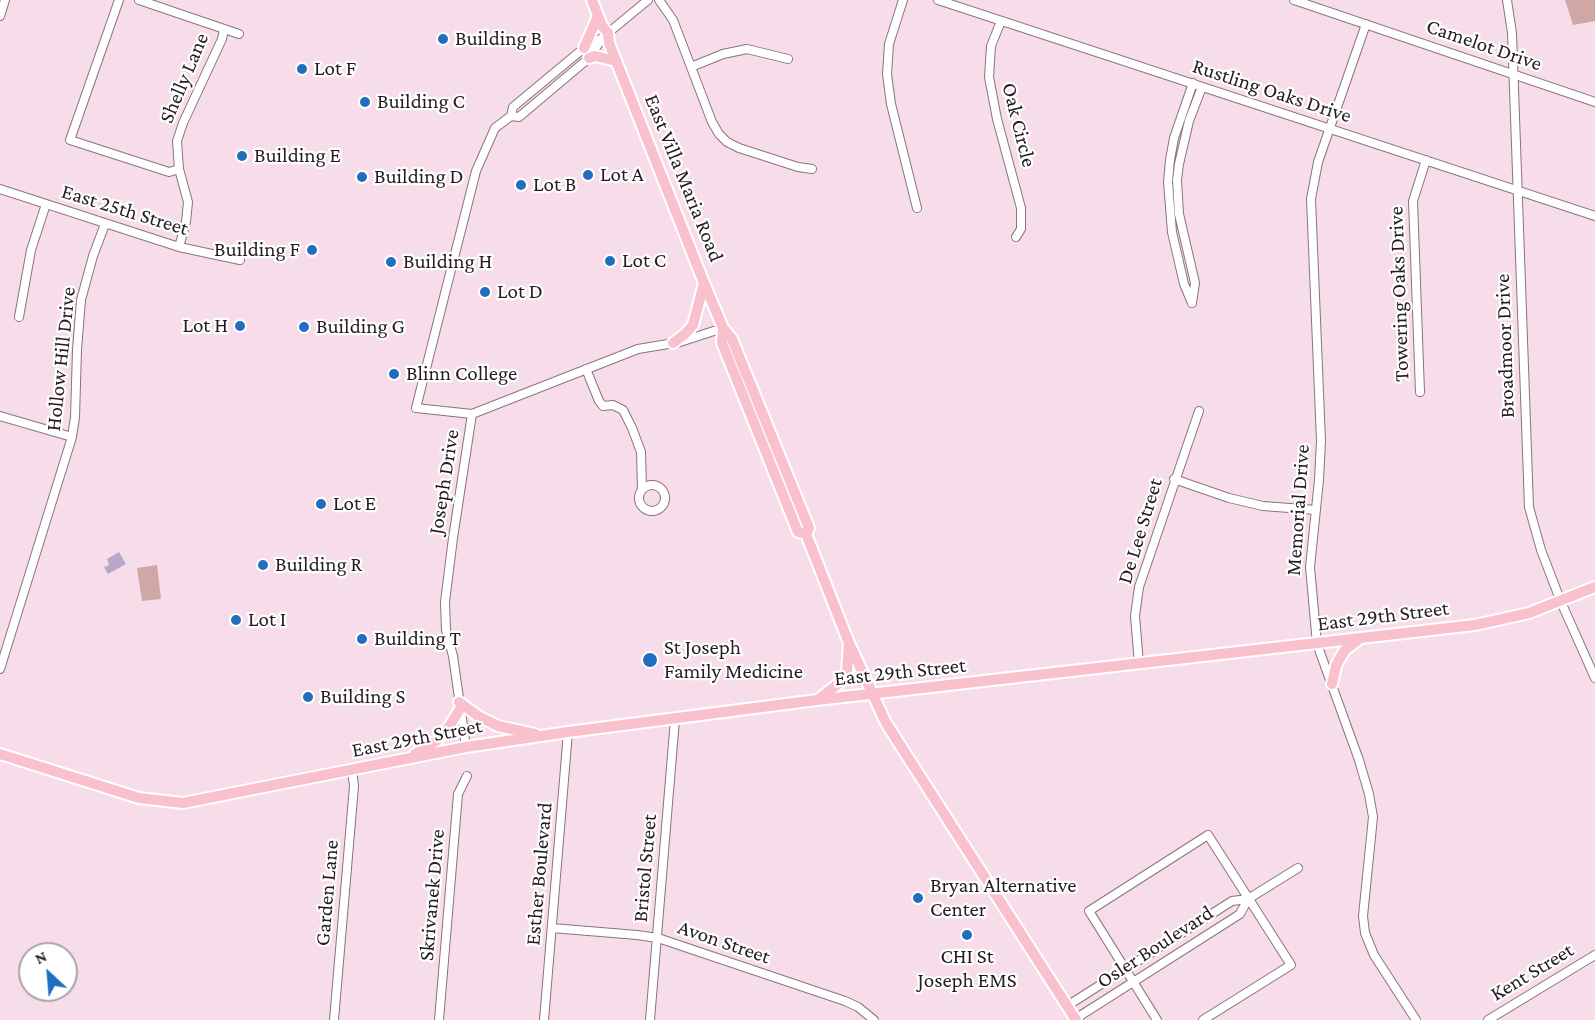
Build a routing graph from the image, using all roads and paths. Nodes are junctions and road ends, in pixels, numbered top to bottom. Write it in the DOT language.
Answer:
graph roads {
  1 [pos="5,0"];
  2 [pos="120,0"];
  3 [pos="139,0"];
  4 [pos="592,0"];
  5 [pos="648,0"];
  6 [pos="658,0"];
  7 [pos="903,0"];
  8 [pos="938,0"];
  9 [pos="1294,0"];
  10 [pos="1507,0"];
  11 [pos="0,15"];
  12 [pos="1001,21"];
  13 [pos="1366,24"];
  14 [pos="224,30"];
  15 [pos="604,31"];
  16 [pos="239,34"];
  17 [pos="584,48"];
  18 [pos="589,58"];
  19 [pos="788,59"];
  20 [pos="616,61"];
  21 [pos="691,67"];
  22 [pos="1514,74"];
  23 [pos="1193,83"];
  24 [pos="1202,87"];
  25 [pos="1595,102"];
  26 [pos="512,116"];
  27 [pos="1329,128"];
  28 [pos="1426,160"];
  29 [pos="180,169"];
  30 [pos="812,169"];
  31 [pos="0,189"];
  32 [pos="1518,191"];
  33 [pos="46,204"];
  34 [pos="917,208"];
  35 [pos="1174,215"];
  36 [pos="1595,216"];
  37 [pos="105,224"];
  38 [pos="1016,237"];
  39 [pos="179,247"];
  40 [pos="240,260"];
  41 [pos="704,283"];
  42 [pos="19,317"];
  43 [pos="723,328"];
  44 [pos="673,343"];
  45 [pos="586,369"];
  46 [pos="1420,392"];
  47 [pos="1198,411"];
  48 [pos="472,414"];
  49 [pos="0,416"];
  50 [pos="72,437"];
  51 [pos="1174,479"];
  52 [pos="642,489"];
  53 [pos="1316,510"];
  54 [pos="1595,587"];
  55 [pos="1561,602"];
  56 [pos="1359,639"];
  57 [pos="849,643"];
  58 [pos="1317,644"];
  59 [pos="1139,664"];
  60 [pos="0,669"];
  61 [pos="1595,678"];
  62 [pos="1332,684"];
  63 [pos="872,695"];
  64 [pos="818,700"];
  65 [pos="460,705"];
  66 [pos="675,719"];
  67 [pos="568,732"];
  68 [pos="541,736"];
  69 [pos="466,747"];
  70 [pos="0,754"];
  71 [pos="408,759"];
  72 [pos="352,770"];
  73 [pos="467,776"];
  74 [pos="1298,868"];
  75 [pos="1248,899"];
  76 [pos="552,928"];
  77 [pos="658,938"];
  78 [pos="1595,955"];
  79 [pos="1125,969"];
  80 [pos="1133,982"];
  81 [pos="1067,1006"];
  82 [pos="334,1020"];
  83 [pos="439,1020"];
  84 [pos="544,1020"];
  85 [pos="650,1020"];
  86 [pos="874,1020"];
  87 [pos="1075,1020"];
  88 [pos="1157,1020"];
  89 [pos="1203,1020"];
  90 [pos="1416,1020"];
  91 [pos="1488,1020"];
  1 -- 11 [label="street"];
  2 -- 29 [label="street"];
  3 -- 14 [label="street"];
  4 -- 15 [label="main road, East Villa Maria Road"];
  5 -- 15 [label="street"];
  6 -- 21 [label="street"];
  7 -- 34 [label="street"];
  8 -- 12 [label="street, Rustling Oaks Drive"];
  9 -- 13 [label="street, Camelot Drive"];
  10 -- 22 [label="street, Broadmoor Drive"];
  12 -- 23 [label="street, Rustling Oaks Drive"];
  12 -- 38 [label="street, Oak Circle"];
  13 -- 22 [label="street, Camelot Drive"];
  13 -- 27 [label="street, Memorial Drive"];
  14 -- 16 [label="street"];
  14 -- 29 [label="street, Shelly Lane"];
  15 -- 17 [label="main road"];
  15 -- 17 [label="street"];
  15 -- 18 [label="street"];
  15 -- 20 [label="main road, East Villa Maria Road"];
  17 -- 26 [label="street"];
  18 -- 20 [label="main road"];
  18 -- 26 [label="street"];
  19 -- 21 [label="street"];
  20 -- 41 [label="main road, East Villa Maria Road"];
  21 -- 30 [label="street"];
  22 -- 25 [label="street, Camelot Drive"];
  22 -- 32 [label="street, Broadmoor Drive"];
  23 -- 24 [label="street, Rustling Oaks Drive"];
  23 -- 35 [label="street"];
  24 -- 27 [label="street, Rustling Oaks Drive"];
  24 -- 35 [label="street"];
  26 -- 48 [label="street"];
  27 -- 28 [label="street, Rustling Oaks Drive"];
  27 -- 53 [label="street, Memorial Drive"];
  28 -- 32 [label="street, Rustling Oaks Drive"];
  28 -- 46 [label="street, Towering Oaks Drive"];
  29 -- 39 [label="street, Shelly Lane"];
  31 -- 33 [label="street, East 25th Street"];
  32 -- 36 [label="street, Rustling Oaks Drive"];
  32 -- 55 [label="street, Broadmoor Drive"];
  33 -- 37 [label="street, East 25th Street"];
  33 -- 42 [label="street"];
  35 -- 35 [label="street"];
  37 -- 39 [label="street, East 25th Street"];
  37 -- 50 [label="street, Hollow Hill Drive"];
  39 -- 40 [label="street, East 25th Street"];
  41 -- 43 [label="main road, East Villa Maria Road"];
  41 -- 44 [label="main road"];
  43 -- 44 [label="street, Joseph Drive"];
  43 -- 57 [label="main road, East Villa Maria Road"];
  44 -- 45 [label="street, Joseph Drive"];
  45 -- 48 [label="street, Joseph Drive"];
  45 -- 52 [label="street"];
  47 -- 51 [label="street, De Lee Street"];
  48 -- 65 [label="street, Joseph Drive"];
  49 -- 50 [label="street"];
  50 -- 60 [label="street, Hollow Hill Drive"];
  51 -- 53 [label="street"];
  51 -- 59 [label="street, De Lee Street"];
  53 -- 58 [label="street, Memorial Drive"];
  54 -- 55 [label="main road, East 29th Street"];
  55 -- 56 [label="main road, East 29th Street"];
  55 -- 61 [label="street, Broadmoor Drive"];
  56 -- 58 [label="main road, East 29th Street"];
  56 -- 62 [label="main road"];
  57 -- 63 [label="main road, East Villa Maria Road"];
  57 -- 64 [label="main road"];
  58 -- 59 [label="main road, East 29th Street"];
  58 -- 62 [label="street, Memorial Drive"];
  59 -- 63 [label="main road, East 29th Street"];
  62 -- 90 [label="street, Memorial Drive"];
  63 -- 64 [label="main road, East 29th Street"];
  63 -- 81 [label="main road, East Villa Maria Road"];
  64 -- 66 [label="main road, East 29th Street"];
  65 -- 68 [label="main road"];
  65 -- 69 [label="street, Joseph Drive"];
  65 -- 71 [label="main road"];
  66 -- 67 [label="main road, East 29th Street"];
  66 -- 77 [label="street, Bristol Street"];
  67 -- 68 [label="main road, East 29th Street"];
  67 -- 76 [label="street, Esther Boulevard"];
  68 -- 69 [label="main road, East 29th Street"];
  69 -- 71 [label="main road, East 29th Street"];
  70 -- 72 [label="main road, East 29th Street"];
  71 -- 72 [label="main road, East 29th Street"];
  72 -- 82 [label="street, Garden Lane"];
  73 -- 83 [label="street, Skrivanek Drive"];
  74 -- 75 [label="street, Osler Boulevard"];
  75 -- 79 [label="street, Osler Boulevard"];
  75 -- 79 [label="street"];
  75 -- 80 [label="street, Osler Boulevard"];
  75 -- 89 [label="street"];
  76 -- 77 [label="street, Avon Street"];
  76 -- 84 [label="street, Esther Boulevard"];
  77 -- 85 [label="street, Bristol Street"];
  77 -- 86 [label="street, Avon Street"];
  78 -- 91 [label="street, Kent Street"];
  79 -- 80 [label="street"];
  79 -- 81 [label="street, Osler Boulevard"];
  80 -- 87 [label="street, Osler Boulevard"];
  80 -- 88 [label="street"];
  81 -- 87 [label="main road, East Villa Maria Road"];
}
